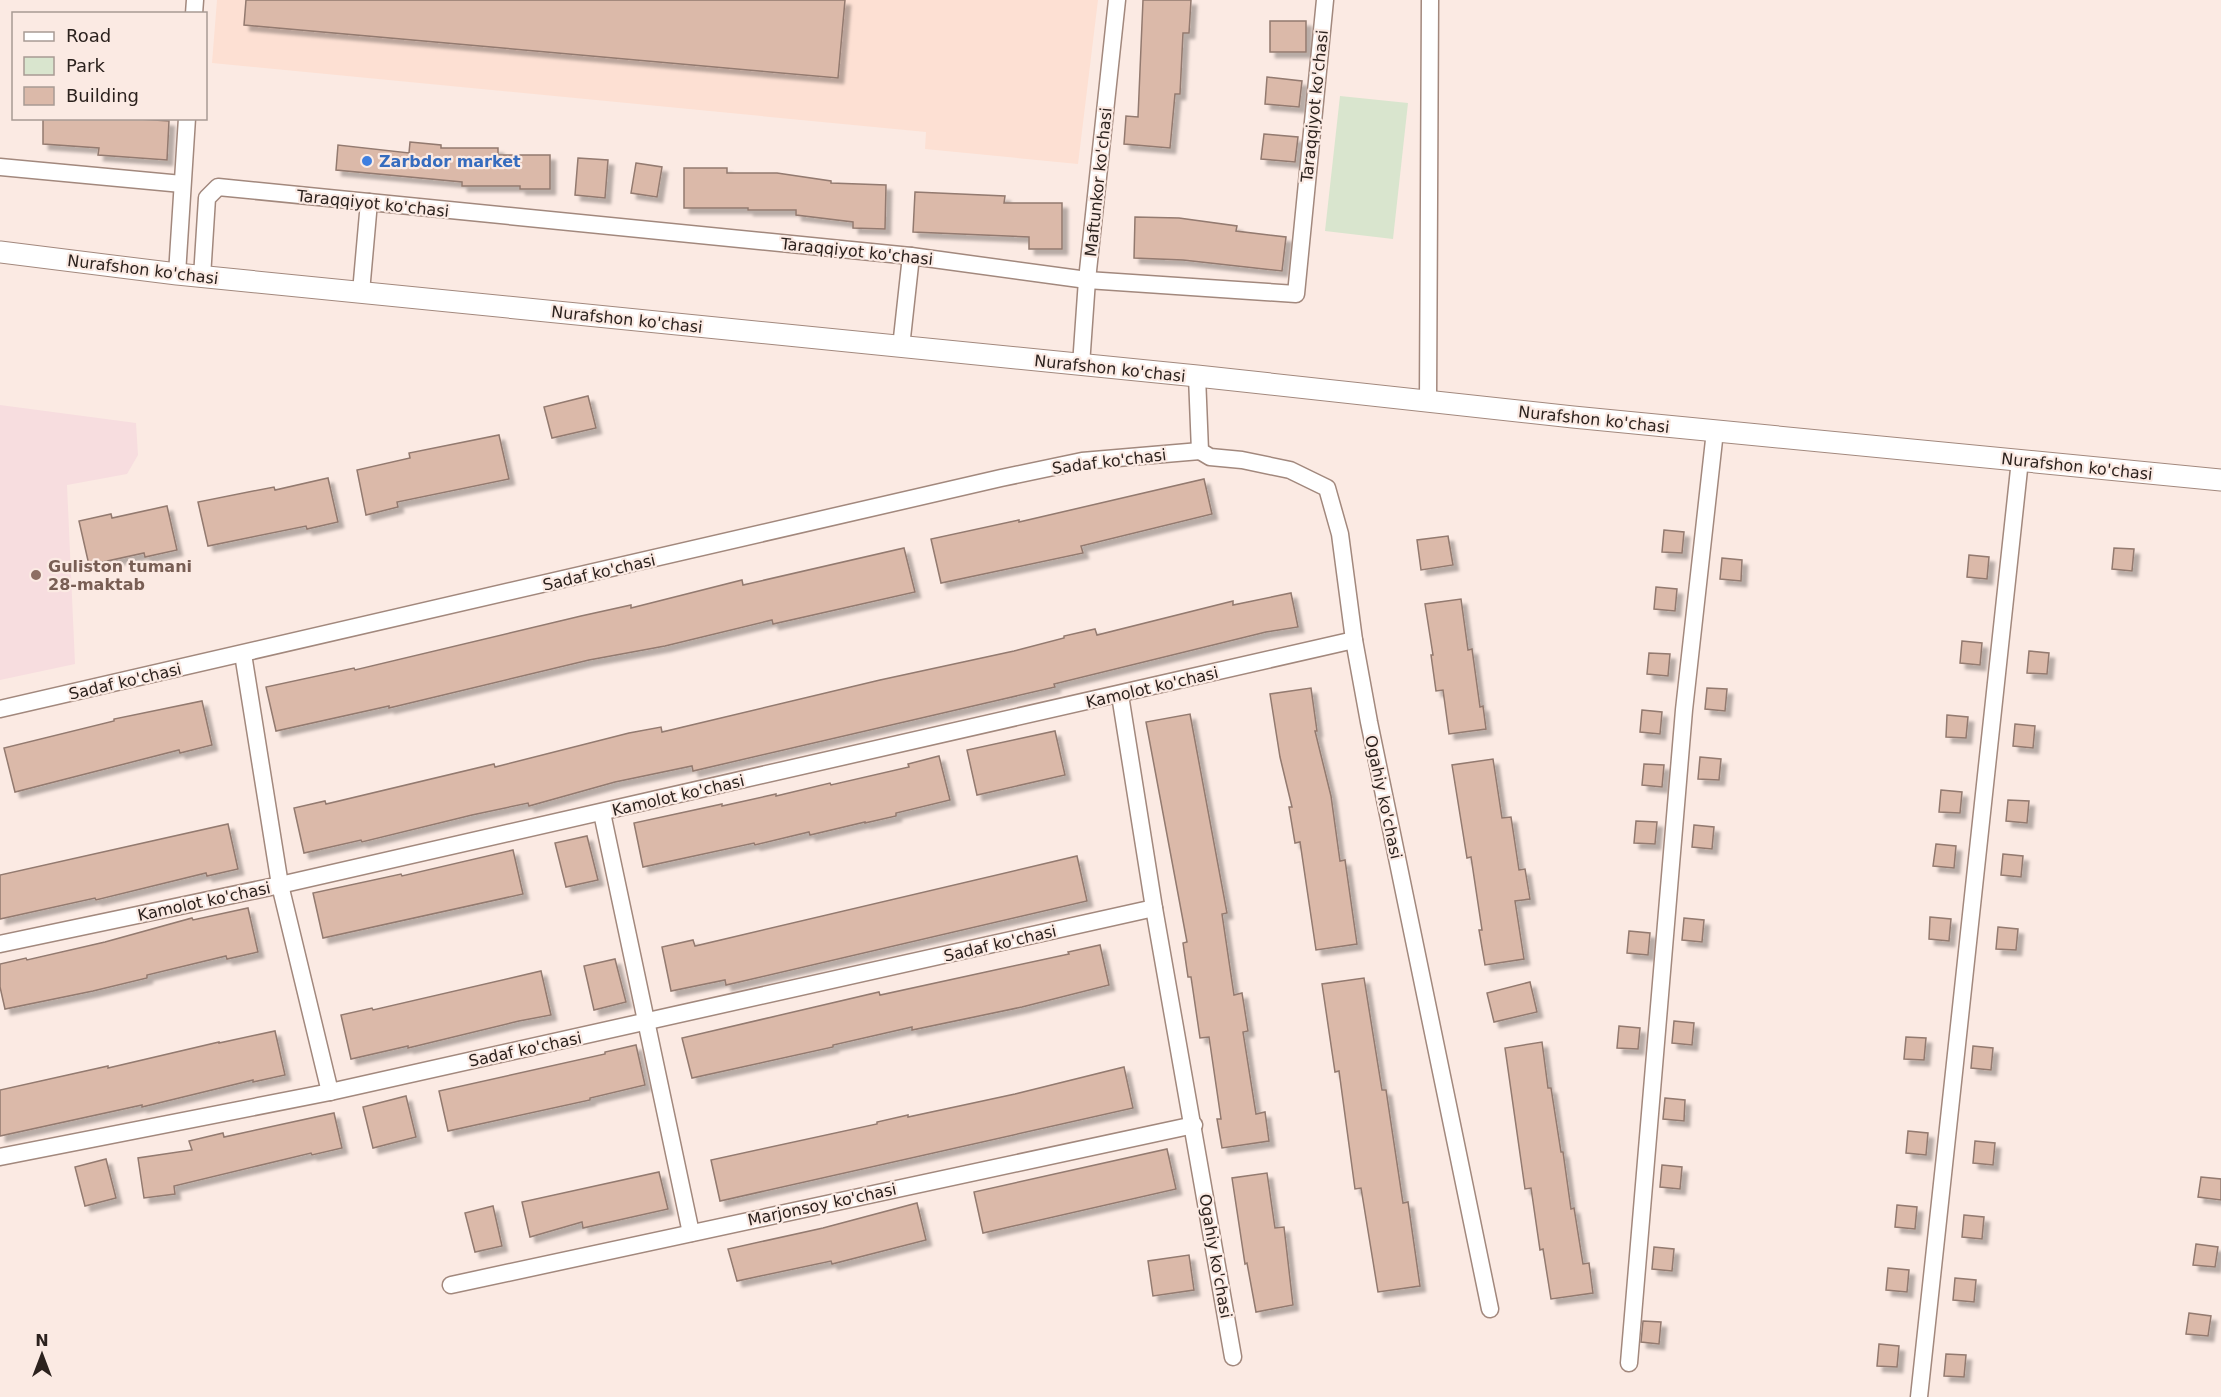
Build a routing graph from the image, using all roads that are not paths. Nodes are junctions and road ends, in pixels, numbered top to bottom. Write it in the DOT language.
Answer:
graph roads {
  1 [pos="1117,0"];
  2 [pos="1325,0"];
  3 [pos="1430,0"];
  4 [pos="187,120"];
  5 [pos="0,167"];
  6 [pos="182,184"];
  7 [pos="369,202"];
  8 [pos="0,252"];
  9 [pos="911,256"];
  10 [pos="177,274"];
  11 [pos="202,277"];
  12 [pos="1087,280"];
  13 [pos="361,292"];
  14 [pos="901,348"];
  15 [pos="1081,365"];
  16 [pos="1197,376"];
  17 [pos="1428,402"];
  18 [pos="1715,431"];
  19 [pos="1200,451"];
  20 [pos="2020,460"];
  21 [pos="2221,480"];
  22 [pos="1354,640"];
  23 [pos="243,654"];
  24 [pos="1120,694"];
  25 [pos="0,709"];
  26 [pos="602,813"];
  27 [pos="280,885"];
  28 [pos="1154,908"];
  29 [pos="0,944"];
  30 [pos="647,1022"];
  31 [pos="330,1092"];
  32 [pos="1194,1125"];
  33 [pos="0,1157"];
  34 [pos="691,1233"];
  35 [pos="451,1285"];
  36 [pos="1490,1309"];
  37 [pos="1233,1357"];
  38 [pos="1629,1363"];
  39 [pos="1919,1397"];
  1 -- 12 [label="street, Maftunkor ko'chasi"];
  2 -- 12 [label="street, Taraqqiyot ko'chasi"];
  3 -- 17 [label="street"];
  4 -- 6 [label="street"];
  5 -- 6 [label="street"];
  6 -- 10 [label="street"];
  7 -- 9 [label="street, Taraqqiyot ko'chasi"];
  7 -- 11 [label="street, Taraqqiyot ko'chasi"];
  7 -- 13 [label="street"];
  8 -- 10 [label="street, Nurafshon ko'chasi"];
  9 -- 12 [label="street, Taraqqiyot ko'chasi"];
  9 -- 14 [label="street"];
  10 -- 11 [label="street, Nurafshon ko'chasi"];
  11 -- 13 [label="street, Nurafshon ko'chasi"];
  12 -- 15 [label="street, Maftunkor ko'chasi"];
  13 -- 14 [label="street, Nurafshon ko'chasi"];
  14 -- 15 [label="street, Nurafshon ko'chasi"];
  15 -- 16 [label="street, Nurafshon ko'chasi"];
  16 -- 17 [label="street, Nurafshon ko'chasi"];
  16 -- 19 [label="street"];
  17 -- 18 [label="street, Nurafshon ko'chasi"];
  18 -- 20 [label="street, Nurafshon ko'chasi"];
  18 -- 38 [label="street"];
  19 -- 22 [label="street, Ogahiy ko'chasi"];
  19 -- 23 [label="street, Sadaf ko'chasi"];
  20 -- 21 [label="street, Nurafshon ko'chasi"];
  20 -- 39 [label="street"];
  22 -- 24 [label="street, Kamolot ko'chasi"];
  22 -- 36 [label="street, Ogahiy ko'chasi"];
  23 -- 25 [label="street, Sadaf ko'chasi"];
  23 -- 27 [label="street"];
  24 -- 26 [label="street, Kamolot ko'chasi"];
  24 -- 28 [label="street, Ogahiy ko'chasi"];
  26 -- 27 [label="street, Kamolot ko'chasi"];
  26 -- 30 [label="street"];
  27 -- 29 [label="street, Kamolot ko'chasi"];
  27 -- 31 [label="street"];
  28 -- 30 [label="street, Sadaf ko'chasi"];
  28 -- 32 [label="street, Ogahiy ko'chasi"];
  30 -- 31 [label="street, Sadaf ko'chasi"];
  30 -- 34 [label="street"];
  31 -- 33 [label="street, Sadaf ko'chasi"];
  32 -- 34 [label="street, Marjonsoy ko'chasi"];
  32 -- 37 [label="street, Ogahiy ko'chasi"];
  34 -- 35 [label="street, Marjonsoy ko'chasi"];
}
